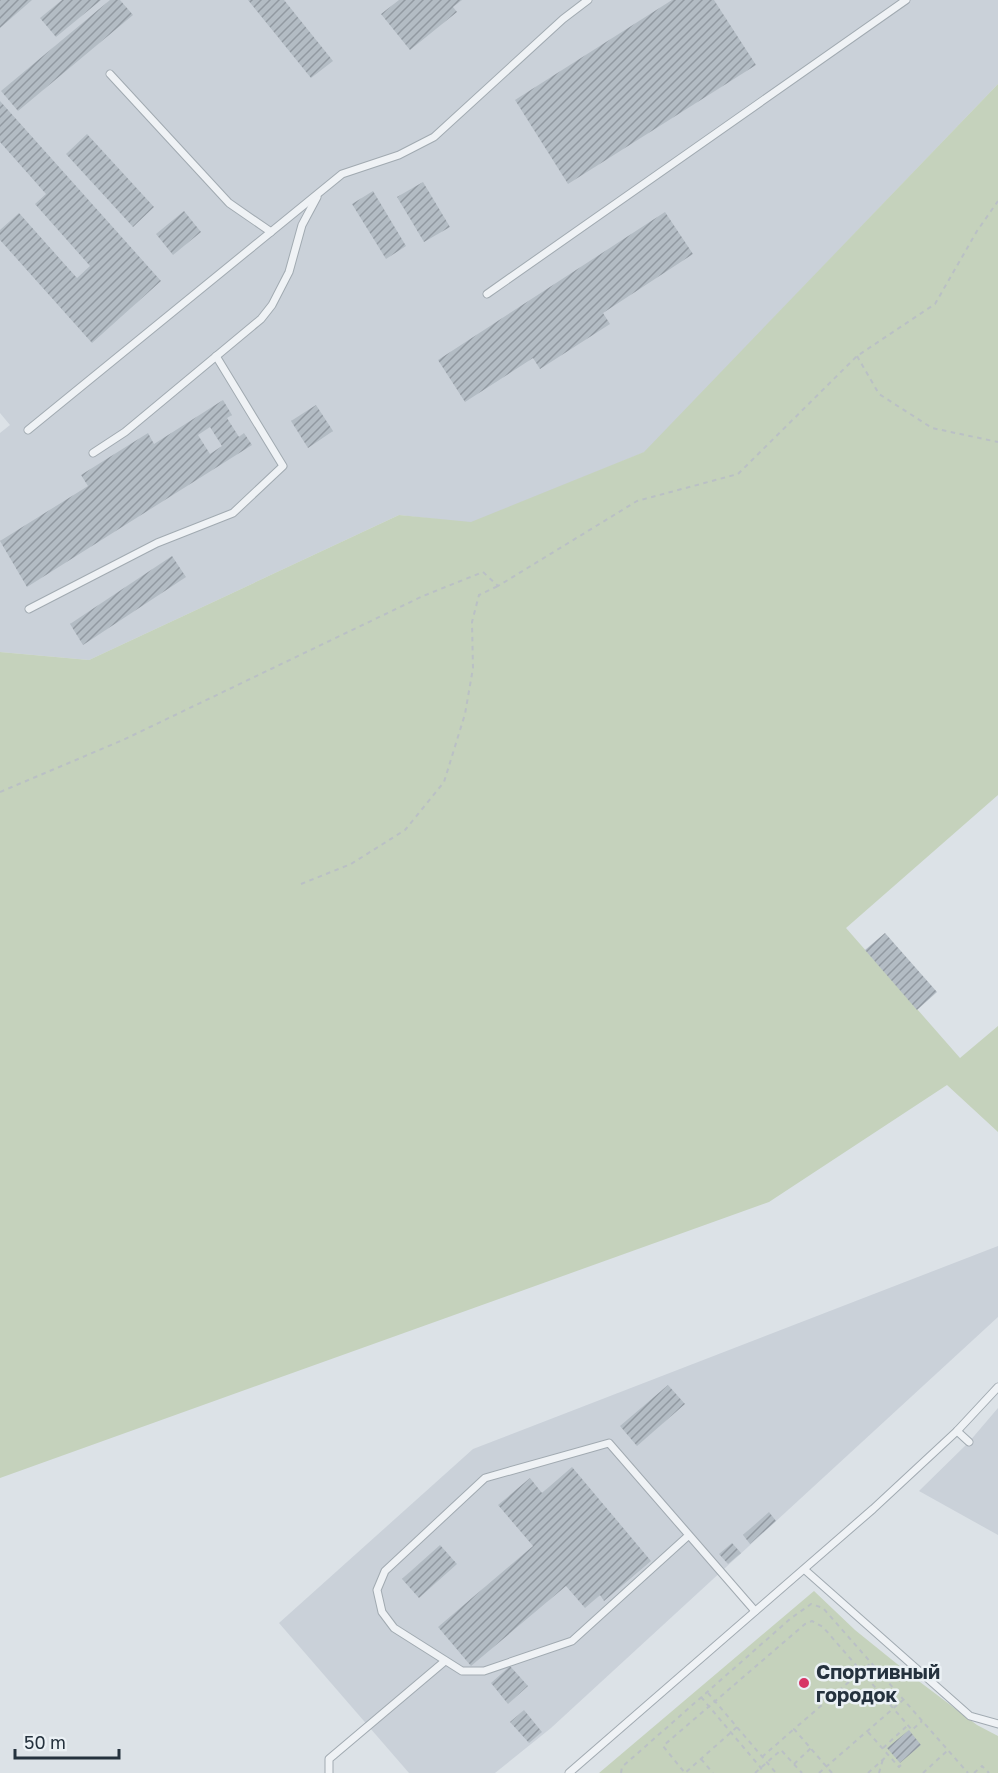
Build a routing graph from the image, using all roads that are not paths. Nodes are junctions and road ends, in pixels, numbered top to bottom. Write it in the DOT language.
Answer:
graph roads {
  1 [pos="588,0"];
  2 [pos="906,0"];
  3 [pos="110,74"];
  4 [pos="320,192"];
  5 [pos="271,232"];
  6 [pos="487,294"];
  7 [pos="216,356"];
  8 [pos="28,430"];
  9 [pos="93,453"];
  10 [pos="29,609"];
  11 [pos="998,1387"];
  12 [pos="957,1431"];
  13 [pos="969,1442"];
  14 [pos="689,1535"];
  15 [pos="805,1570"];
  16 [pos="755,1611"];
  17 [pos="445,1661"];
  18 [pos="998,1724"];
  19 [pos="329,1773"];
  20 [pos="569,1773"];
  1 -- 4 [label="lane"];
  2 -- 6 [label="lane"];
  3 -- 5 [label="lane"];
  4 -- 5 [label="lane"];
  4 -- 7 [label="lane"];
  5 -- 8 [label="lane"];
  7 -- 9 [label="lane"];
  7 -- 10 [label="lane"];
  11 -- 12 [label="lane"];
  12 -- 13 [label="lane"];
  12 -- 15 [label="lane"];
  14 -- 16 [label="lane"];
  14 -- 17 [label="lane"];
  14 -- 17 [label="lane"];
  15 -- 16 [label="lane"];
  15 -- 18 [label="lane"];
  16 -- 20 [label="lane"];
  17 -- 19 [label="lane"];
}
